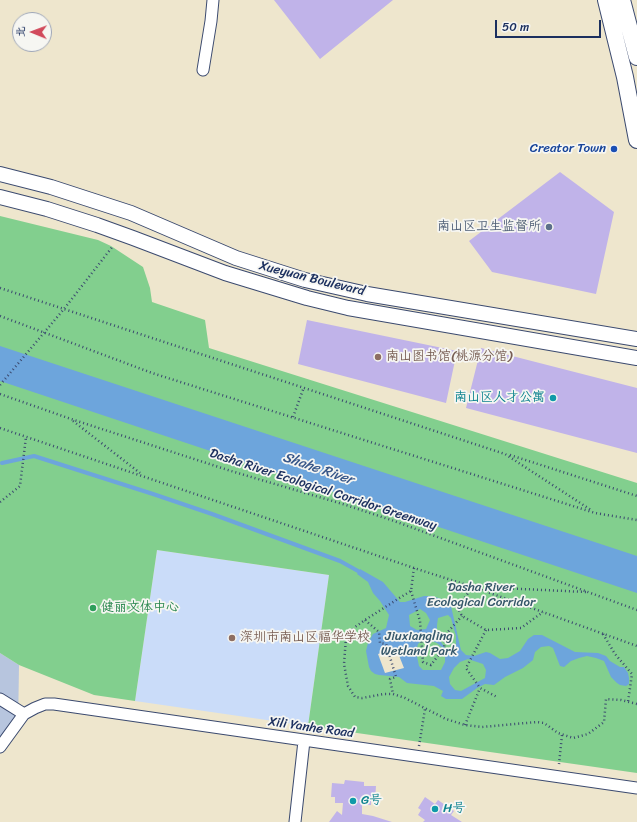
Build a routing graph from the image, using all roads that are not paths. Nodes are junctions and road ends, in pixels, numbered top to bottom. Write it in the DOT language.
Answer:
graph roads {
  1 [pos="212,0"];
  2 [pos="606,0"];
  3 [pos="622,0"];
  4 [pos="637,57"];
  5 [pos="203,70"];
  6 [pos="637,140"];
  7 [pos="0,174"];
  8 [pos="0,197"];
  9 [pos="637,339"];
  10 [pos="637,358"];
  11 [pos="0,699"];
  12 [pos="24,714"];
  13 [pos="304,741"];
  14 [pos="0,747"];
  15 [pos="637,788"];
  16 [pos="295,822"];
  1 -- 5 [label="street"];
  2 -- 6 [label="main road"];
  3 -- 4 [label="main road"];
  7 -- 9 [label="street, Xueyuan Boulevard"];
  8 -- 10 [label="street, Xueyuan Boulevard"];
  11 -- 12 [label="street"];
  12 -- 13 [label="street, Xili Yanhe Road"];
  12 -- 14 [label="street, Xili Yanhe Road"];
  13 -- 15 [label="street, Xili Yanhe Road"];
  13 -- 16 [label="street"];
}
